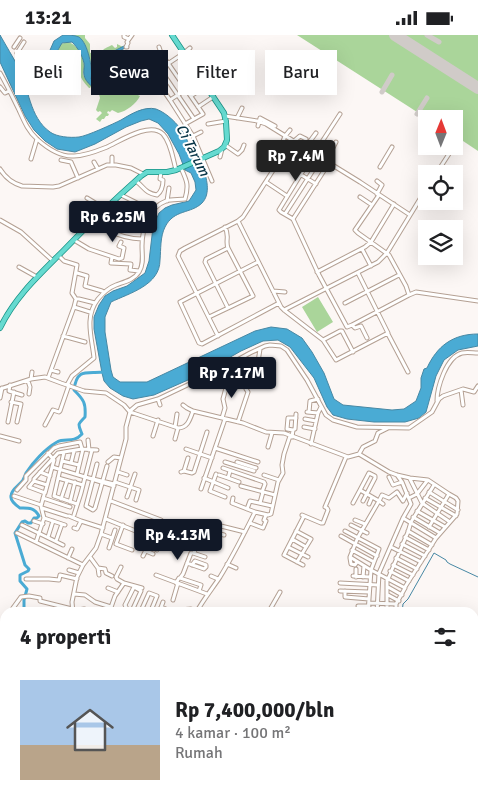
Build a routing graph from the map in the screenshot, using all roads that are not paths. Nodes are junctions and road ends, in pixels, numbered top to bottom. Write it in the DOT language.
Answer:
graph roads {
  1 [pos="124,35"];
  2 [pos="132,35"];
  3 [pos="172,35"];
  4 [pos="20,38"];
  5 [pos="24,42"];
  6 [pos="14,47"];
  7 [pos="159,47"];
  8 [pos="19,50"];
  9 [pos="160,50"];
  10 [pos="185,50"];
  11 [pos="178,56"];
  12 [pos="168,63"];
  13 [pos="0,73"];
  14 [pos="178,77"];
  15 [pos="168,80"];
  16 [pos="0,87"];
  17 [pos="9,91"];
  18 [pos="167,95"];
  19 [pos="178,95"];
  20 [pos="191,96"];
  21 [pos="214,97"];
  22 [pos="170,100"];
  23 [pos="198,107"];
  24 [pos="242,108"];
  25 [pos="340,114"];
  26 [pos="235,118"];
  27 [pos="194,119"];
  28 [pos="226,119"];
  29 [pos="186,124"];
  30 [pos="208,124"];
  31 [pos="258,124"];
  32 [pos="275,126"];
  33 [pos="290,130"];
  34 [pos="201,132"];
  35 [pos="316,133"];
  36 [pos="193,136"];
  37 [pos="285,136"];
  38 [pos="37,139"];
  39 [pos="306,139"];
  40 [pos="293,141"];
  41 [pos="336,141"];
  42 [pos="282,143"];
  43 [pos="244,145"];
  44 [pos="224,147"];
  45 [pos="273,147"];
  46 [pos="392,147"];
  47 [pos="305,148"];
  48 [pos="266,153"];
  49 [pos="284,153"];
  50 [pos="314,154"];
  51 [pos="112,157"];
  52 [pos="220,157"];
  53 [pos="321,158"];
  54 [pos="31,159"];
  55 [pos="200,159"];
  56 [pos="61,161"];
  57 [pos="278,161"];
  58 [pos="94,162"];
  59 [pos="327,162"];
  60 [pos="112,165"];
  61 [pos="380,167"];
  62 [pos="0,169"];
  63 [pos="98,169"];
  64 [pos="179,169"];
  65 [pos="161,172"];
  66 [pos="143,174"];
  67 [pos="301,174"];
  68 [pos="78,178"];
  69 [pos="308,179"];
  70 [pos="136,180"];
  71 [pos="212,181"];
  72 [pos="377,181"];
  73 [pos="266,182"];
  74 [pos="316,184"];
  75 [pos="169,188"];
  76 [pos="378,194"];
  77 [pos="121,195"];
  78 [pos="287,197"];
  79 [pos="360,197"];
  80 [pos="87,198"];
  81 [pos="167,201"];
  82 [pos="418,202"];
  83 [pos="372,205"];
  84 [pos="394,205"];
  85 [pos="106,209"];
  86 [pos="117,209"];
  87 [pos="153,211"];
  88 [pos="285,214"];
  89 [pos="410,215"];
  90 [pos="119,217"];
  91 [pos="293,219"];
  92 [pos="0,220"];
  93 [pos="94,220"];
  94 [pos="238,221"];
  95 [pos="146,225"];
  96 [pos="225,227"];
  97 [pos="74,239"];
  98 [pos="142,239"];
  99 [pos="121,242"];
  100 [pos="371,242"];
  101 [pos="228,248"];
  102 [pos="362,249"];
  103 [pos="387,253"];
  104 [pos="58,255"];
  105 [pos="112,257"];
  106 [pos="52,261"];
  107 [pos="258,262"];
  108 [pos="371,266"];
  109 [pos="18,267"];
  110 [pos="139,271"];
  111 [pos="241,272"];
  112 [pos="317,272"];
  113 [pos="76,273"];
  114 [pos="358,273"];
  115 [pos="399,275"];
  116 [pos="36,277"];
  117 [pos="216,284"];
  118 [pos="406,286"];
  119 [pos="326,289"];
  120 [pos="272,291"];
  121 [pos="104,292"];
  122 [pos="284,292"];
  123 [pos="368,292"];
  124 [pos="416,292"];
  125 [pos="198,293"];
  126 [pos="409,295"];
  127 [pos="76,299"];
  128 [pos="478,301"];
  129 [pos="95,303"];
  130 [pos="279,303"];
  131 [pos="345,303"];
  132 [pos="74,307"];
  133 [pos="228,308"];
  134 [pos="284,310"];
  135 [pos="378,311"];
  136 [pos="90,312"];
  137 [pos="209,317"];
  138 [pos="352,325"];
  139 [pos="0,328"];
  140 [pos="388,334"];
  141 [pos="218,336"];
  142 [pos="63,337"];
  143 [pos="367,337"];
  144 [pos="324,340"];
  145 [pos="84,342"];
  146 [pos="260,349"];
  147 [pos="354,352"];
  148 [pos="478,353"];
  149 [pos="51,370"];
  150 [pos="32,372"];
  151 [pos="58,372"];
  152 [pos="408,372"];
  153 [pos="233,374"];
  154 [pos="256,375"];
  155 [pos="48,378"];
  156 [pos="29,380"];
  157 [pos="248,380"];
  158 [pos="10,385"];
  159 [pos="68,385"];
  160 [pos="478,385"];
  161 [pos="1,388"];
  162 [pos="461,390"];
  163 [pos="14,392"];
  164 [pos="29,394"];
  165 [pos="22,395"];
  166 [pos="0,398"];
  167 [pos="158,399"];
  168 [pos="318,399"];
  169 [pos="11,402"];
  170 [pos="438,402"];
  171 [pos="160,405"];
  172 [pos="183,405"];
  173 [pos="463,405"];
  174 [pos="322,407"];
  175 [pos="193,411"];
  176 [pos="130,412"];
  177 [pos="318,413"];
  178 [pos="177,414"];
  179 [pos="224,418"];
  180 [pos="305,419"];
  181 [pos="158,420"];
  182 [pos="316,421"];
  183 [pos="8,422"];
  184 [pos="17,422"];
  185 [pos="238,422"];
  186 [pos="45,425"];
  187 [pos="177,427"];
  188 [pos="304,427"];
  189 [pos="388,428"];
  190 [pos="315,429"];
  191 [pos="294,430"];
  192 [pos="207,432"];
  193 [pos="272,433"];
  194 [pos="0,436"];
  195 [pos="153,436"];
  196 [pos="291,437"];
  197 [pos="175,439"];
  198 [pos="88,440"];
  199 [pos="19,441"];
  200 [pos="311,444"];
  201 [pos="268,447"];
  202 [pos="215,448"];
  203 [pos="82,449"];
  204 [pos="186,449"];
  205 [pos="90,450"];
  206 [pos="97,450"];
  207 [pos="74,451"];
  208 [pos="48,453"];
  209 [pos="64,453"];
  210 [pos="200,454"];
  211 [pos="360,454"];
  212 [pos="346,457"];
  213 [pos="54,458"];
  214 [pos="121,458"];
  215 [pos="188,458"];
  216 [pos="212,458"];
  217 [pos="250,459"];
  218 [pos="62,461"];
  219 [pos="237,461"];
  220 [pos="225,462"];
  221 [pos="258,462"];
  222 [pos="71,463"];
  223 [pos="80,463"];
  224 [pos="88,463"];
  225 [pos="97,464"];
  226 [pos="48,465"];
  227 [pos="52,467"];
  228 [pos="247,467"];
  229 [pos="223,468"];
  230 [pos="60,469"];
  231 [pos="255,469"];
  232 [pos="230,471"];
  233 [pos="40,472"];
  234 [pos="118,472"];
  235 [pos="76,474"];
  236 [pos="135,474"];
  237 [pos="127,475"];
  238 [pos="244,475"];
  239 [pos="264,475"];
  240 [pos="397,475"];
  241 [pos="50,476"];
  242 [pos="85,477"];
  243 [pos="389,477"];
  244 [pos="58,478"];
  245 [pos="204,478"];
  246 [pos="228,478"];
  247 [pos="410,478"];
  248 [pos="92,479"];
  249 [pos="279,479"];
  250 [pos="428,480"];
  251 [pos="34,481"];
  252 [pos="66,481"];
  253 [pos="75,482"];
  254 [pos="103,482"];
  255 [pos="213,482"];
  256 [pos="402,482"];
  257 [pos="114,484"];
  258 [pos="47,485"];
  259 [pos="83,485"];
  260 [pos="273,485"];
  261 [pos="434,485"];
  262 [pos="277,486"];
  263 [pos="29,487"];
  264 [pos="130,487"];
  265 [pos="228,488"];
  266 [pos="201,489"];
  267 [pos="17,490"];
  268 [pos="360,490"];
  269 [pos="263,492"];
  270 [pos="407,492"];
  271 [pos="429,492"];
  272 [pos="24,493"];
  273 [pos="367,494"];
  274 [pos="417,494"];
  275 [pos="450,494"];
  276 [pos="275,495"];
  277 [pos="14,496"];
  278 [pos="127,497"];
  279 [pos="225,497"];
  280 [pos="372,497"];
  281 [pos="232,498"];
  282 [pos="409,498"];
  283 [pos="426,498"];
  284 [pos="62,499"];
  285 [pos="110,501"];
  286 [pos="136,501"];
  287 [pos="363,501"];
  288 [pos="379,501"];
  289 [pos="445,501"];
  290 [pos="70,502"];
  291 [pos="260,503"];
  292 [pos="353,503"];
  293 [pos="422,503"];
  294 [pos="77,504"];
  295 [pos="369,504"];
  296 [pos="383,504"];
  297 [pos="41,506"];
  298 [pos="272,506"];
  299 [pos="70,507"];
  300 [pos="441,507"];
  301 [pos="247,509"];
  302 [pos="458,510"];
  303 [pos="417,511"];
  304 [pos="255,512"];
  305 [pos="437,513"];
  306 [pos="266,515"];
  307 [pos="70,516"];
  308 [pos="456,516"];
  309 [pos="413,517"];
  310 [pos="44,518"];
  311 [pos="106,519"];
  312 [pos="403,519"];
  313 [pos="355,520"];
  314 [pos="34,521"];
  315 [pos="54,521"];
  316 [pos="81,521"];
  317 [pos="432,521"];
  318 [pos="250,523"];
  319 [pos="411,523"];
  320 [pos="450,523"];
  321 [pos="43,524"];
  322 [pos="365,524"];
  323 [pos="22,525"];
  324 [pos="123,525"];
  325 [pos="159,525"];
  326 [pos="202,525"];
  327 [pos="216,525"];
  328 [pos="352,525"];
  329 [pos="429,527"];
  330 [pos="445,527"];
  331 [pos="74,528"];
  332 [pos="103,528"];
  333 [pos="169,529"];
  334 [pos="115,530"];
  335 [pos="213,531"];
  336 [pos="245,531"];
  337 [pos="296,531"];
  338 [pos="345,531"];
  339 [pos="362,531"];
  340 [pos="408,531"];
  341 [pos="17,533"];
  342 [pos="40,533"];
  343 [pos="367,533"];
  344 [pos="440,533"];
  345 [pos="101,534"];
  346 [pos="205,535"];
  347 [pos="224,535"];
  348 [pos="340,536"];
  349 [pos="48,537"];
  350 [pos="405,537"];
  351 [pos="112,538"];
  352 [pos="358,538"];
  353 [pos="436,538"];
  354 [pos="292,539"];
  355 [pos="56,541"];
  356 [pos="36,542"];
  357 [pos="151,542"];
  358 [pos="197,544"];
  359 [pos="355,544"];
  360 [pos="402,544"];
  361 [pos="63,545"];
  362 [pos="432,545"];
  363 [pos="164,546"];
  364 [pos="109,547"];
  365 [pos="288,547"];
  366 [pos="306,547"];
  367 [pos="391,547"];
  368 [pos="72,549"];
  369 [pos="132,550"];
  370 [pos="157,550"];
  371 [pos="352,550"];
  372 [pos="429,550"];
  373 [pos="146,551"];
  374 [pos="400,551"];
  375 [pos="193,553"];
  376 [pos="154,554"];
  377 [pos="302,554"];
  378 [pos="143,556"];
  379 [pos="377,556"];
  380 [pos="425,556"];
  381 [pos="90,557"];
  382 [pos="205,557"];
  383 [pos="308,557"];
  384 [pos="68,558"];
  385 [pos="396,558"];
  386 [pos="297,562"];
  387 [pos="374,562"];
  388 [pos="187,563"];
  389 [pos="421,563"];
  390 [pos="227,564"];
  391 [pos="83,565"];
  392 [pos="192,565"];
  393 [pos="303,565"];
  394 [pos="393,565"];
  395 [pos="364,566"];
  396 [pos="121,567"];
  397 [pos="98,568"];
  398 [pos="236,568"];
  399 [pos="356,569"];
  400 [pos="417,569"];
  401 [pos="371,570"];
  402 [pos="69,571"];
  403 [pos="390,571"];
  404 [pos="79,573"];
  405 [pos="379,573"];
  406 [pos="99,575"];
  407 [pos="156,575"];
  408 [pos="413,575"];
  409 [pos="112,576"];
  410 [pos="211,576"];
  411 [pos="363,577"];
  412 [pos="370,577"];
  413 [pos="180,578"];
  414 [pos="388,578"];
  415 [pos="26,579"];
  416 [pos="77,579"];
  417 [pos="218,579"];
  418 [pos="409,581"];
  419 [pos="124,583"];
  420 [pos="177,583"];
  421 [pos="340,583"];
  422 [pos="370,585"];
  423 [pos="378,585"];
  424 [pos="108,587"];
  425 [pos="388,587"];
  426 [pos="405,587"];
  427 [pos="142,588"];
  428 [pos="199,591"];
  429 [pos="280,591"];
  430 [pos="340,591"];
  431 [pos="345,591"];
  432 [pos="118,592"];
  433 [pos="369,592"];
  434 [pos="74,594"];
  435 [pos="207,594"];
  436 [pos="388,595"];
  437 [pos="402,595"];
  438 [pos="173,600"];
  439 [pos="163,602"];
  440 [pos="369,602"];
  441 [pos="398,602"];
  442 [pos="378,603"];
  443 [pos="388,603"];
  444 [pos="358,606"];
  445 [pos="14,607"];
  446 [pos="60,607"];
  447 [pos="73,607"];
  448 [pos="111,607"];
  449 [pos="126,607"];
  450 [pos="133,607"];
  451 [pos="143,607"];
  452 [pos="152,607"];
  453 [pos="161,607"];
  454 [pos="199,607"];
  455 [pos="271,607"];
  456 [pos="369,607"];
  457 [pos="378,607"];
  458 [pos="388,607"];
  459 [pos="397,607"];
  1 -- 2 [label="street"];
  3 -- 10 [label="main road"];
  4 -- 6 [label="street"];
  5 -- 8 [label="street"];
  7 -- 9 [label="street"];
  11 -- 12 [label="street"];
  12 -- 14 [label="street"];
  13 -- 17 [label="street"];
  15 -- 19 [label="street"];
  16 -- 17 [label="street"];
  17 -- 38 [label="street"];
  18 -- 22 [label="street"];
  19 -- 22 [label="street"];
  19 -- 27 [label="street"];
  20 -- 23 [label="street"];
  21 -- 23 [label="street"];
  21 -- 28 [label="main road"];
  22 -- 29 [label="street"];
  23 -- 27 [label="street"];
  24 -- 26 [label="street"];
  25 -- 50 [label="street"];
  26 -- 28 [label="street"];
  26 -- 31 [label="street"];
  27 -- 29 [label="street"];
  28 -- 30 [label="street"];
  28 -- 44 [label="main road"];
  29 -- 36 [label="street"];
  31 -- 32 [label="street"];
  31 -- 37 [label="street"];
  33 -- 37 [label="street"];
  34 -- 36 [label="street"];
  35 -- 47 [label="street"];
  36 -- 55 [label="street"];
  37 -- 40 [label="street"];
  37 -- 42 [label="street"];
  38 -- 54 [label="street"];
  38 -- 64 [label="street"];
  39 -- 40 [label="street"];
  40 -- 47 [label="street"];
  40 -- 49 [label="street"];
  41 -- 59 [label="street"];
  43 -- 44 [label="street"];
  44 -- 52 [label="street"];
  44 -- 55 [label="main road"];
  45 -- 49 [label="street"];
  46 -- 61 [label="street"];
  47 -- 50 [label="street"];
  48 -- 57 [label="street"];
  49 -- 57 [label="street"];
  50 -- 53 [label="street"];
  50 -- 67 [label="street"];
  51 -- 60 [label="street"];
  53 -- 59 [label="street"];
  53 -- 69 [label="street"];
  55 -- 64 [label="main road"];
  55 -- 71 [label="street"];
  56 -- 68 [label="street"];
  57 -- 67 [label="street"];
  57 -- 73 [label="street"];
  58 -- 63 [label="street"];
  59 -- 74 [label="street"];
  59 -- 76 [label="street"];
  60 -- 63 [label="street"];
  60 -- 66 [label="street"];
  62 -- 68 [label="street"];
  63 -- 68 [label="street"];
  64 -- 65 [label="main road"];
  64 -- 81 [label="street"];
  65 -- 66 [label="main road"];
  65 -- 70 [label="street"];
  66 -- 70 [label="main road"];
  67 -- 69 [label="street"];
  67 -- 78 [label="street"];
  69 -- 74 [label="street"];
  69 -- 88 [label="street"];
  70 -- 77 [label="main road"];
  72 -- 76 [label="street"];
  73 -- 78 [label="street"];
  73 -- 94 [label="street"];
  74 -- 91 [label="street"];
  75 -- 81 [label="street"];
  76 -- 83 [label="street"];
  76 -- 84 [label="street"];
  77 -- 85 [label="main road"];
  77 -- 87 [label="street"];
  78 -- 88 [label="street"];
  79 -- 83 [label="street"];
  80 -- 85 [label="street"];
  81 -- 87 [label="street"];
  82 -- 89 [label="street"];
  83 -- 100 [label="street"];
  84 -- 89 [label="street"];
  84 -- 100 [label="street"];
  85 -- 90 [label="street"];
  85 -- 93 [label="main road"];
  86 -- 95 [label="street"];
  87 -- 95 [label="street"];
  88 -- 91 [label="street"];
  89 -- 103 [label="street"];
  91 -- 112 [label="street"];
  92 -- 106 [label="street"];
  93 -- 97 [label="main road"];
  93 -- 98 [label="street"];
  94 -- 96 [label="street"];
  94 -- 107 [label="street"];
  95 -- 98 [label="street"];
  96 -- 101 [label="street"];
  96 -- 125 [label="street"];
  97 -- 104 [label="main road"];
  97 -- 105 [label="street"];
  98 -- 110 [label="street"];
  99 -- 105 [label="street"];
  100 -- 102 [label="street"];
  100 -- 103 [label="street"];
  101 -- 111 [label="street"];
  101 -- 117 [label="street"];
  102 -- 108 [label="street"];
  102 -- 112 [label="street"];
  103 -- 108 [label="street"];
  103 -- 115 [label="street"];
  104 -- 106 [label="main road"];
  104 -- 113 [label="street"];
  105 -- 110 [label="street"];
  106 -- 116 [label="main road"];
  107 -- 111 [label="street"];
  107 -- 120 [label="street"];
  108 -- 114 [label="street"];
  109 -- 116 [label="street"];
  110 -- 121 [label="street"];
  111 -- 117 [label="street"];
  111 -- 133 [label="street"];
  112 -- 119 [label="street"];
  113 -- 121 [label="street"];
  113 -- 127 [label="street"];
  114 -- 119 [label="street"];
  114 -- 123 [label="street"];
  115 -- 118 [label="street"];
  115 -- 123 [label="street"];
  116 -- 139 [label="main road"];
  117 -- 125 [label="street"];
  117 -- 133 [label="street"];
  118 -- 124 [label="street"];
  118 -- 126 [label="street"];
  119 -- 134 [label="street"];
  119 -- 138 [label="street"];
  120 -- 122 [label="street"];
  120 -- 130 [label="street"];
  121 -- 129 [label="street"];
  123 -- 131 [label="street"];
  123 -- 135 [label="street"];
  124 -- 126 [label="street"];
  124 -- 128 [label="street"];
  125 -- 137 [label="street"];
  125 -- 141 [label="street"];
  126 -- 135 [label="street"];
  127 -- 129 [label="street"];
  127 -- 132 [label="street"];
  129 -- 136 [label="street"];
  130 -- 134 [label="street"];
  130 -- 141 [label="street"];
  132 -- 136 [label="street"];
  132 -- 142 [label="street"];
  133 -- 137 [label="street"];
  134 -- 144 [label="street"];
  135 -- 138 [label="street"];
  135 -- 140 [label="street"];
  136 -- 159 [label="street"];
  137 -- 141 [label="street"];
  138 -- 143 [label="street"];
  140 -- 147 [label="street"];
  140 -- 152 [label="street"];
  142 -- 145 [label="street"];
  142 -- 149 [label="street"];
  144 -- 147 [label="street"];
  144 -- 147 [label="street"];
  146 -- 154 [label="street"];
  146 -- 167 [label="street"];
  146 -- 168 [label="street"];
  148 -- 170 [label="street"];
  149 -- 151 [label="street"];
  149 -- 155 [label="street"];
  150 -- 156 [label="street"];
  153 -- 179 [label="street"];
  155 -- 156 [label="street"];
  155 -- 159 [label="street"];
  156 -- 158 [label="street"];
  156 -- 164 [label="street"];
  157 -- 185 [label="street"];
  158 -- 161 [label="street"];
  158 -- 163 [label="street"];
  159 -- 176 [label="street"];
  159 -- 186 [label="street"];
  160 -- 162 [label="street"];
  161 -- 166 [label="street"];
  162 -- 170 [label="street"];
  162 -- 173 [label="street"];
  163 -- 165 [label="street"];
  163 -- 169 [label="street"];
  167 -- 171 [label="street"];
  167 -- 176 [label="street"];
  168 -- 174 [label="street"];
  168 -- 177 [label="street"];
  169 -- 183 [label="street"];
  169 -- 184 [label="street"];
  170 -- 189 [label="street"];
  172 -- 175 [label="street"];
  174 -- 177 [label="street"];
  174 -- 189 [label="street"];
  175 -- 179 [label="street"];
  175 -- 187 [label="street"];
  176 -- 181 [label="street"];
  176 -- 214 [label="street"];
  177 -- 182 [label="street"];
  178 -- 187 [label="street"];
  179 -- 185 [label="street"];
  179 -- 202 [label="street"];
  180 -- 182 [label="street"];
  181 -- 187 [label="street"];
  181 -- 195 [label="street"];
  182 -- 190 [label="street"];
  185 -- 193 [label="street"];
  187 -- 197 [label="street"];
  188 -- 190 [label="street"];
  189 -- 211 [label="street"];
  190 -- 200 [label="street"];
  191 -- 191 [label="street"];
  191 -- 196 [label="street"];
  192 -- 210 [label="street"];
  193 -- 196 [label="street"];
  193 -- 201 [label="street"];
  194 -- 199 [label="street"];
  196 -- 200 [label="street"];
  196 -- 249 [label="street"];
  198 -- 205 [label="street"];
  200 -- 212 [label="street"];
  202 -- 216 [label="street"];
  202 -- 217 [label="street"];
  203 -- 205 [label="street"];
  203 -- 207 [label="street"];
  203 -- 208 [label="street"];
  203 -- 223 [label="street"];
  204 -- 210 [label="street"];
  205 -- 206 [label="street"];
  205 -- 224 [label="street"];
  207 -- 209 [label="street"];
  207 -- 222 [label="street"];
  208 -- 213 [label="street"];
  208 -- 267 [label="street"];
  209 -- 213 [label="street"];
  209 -- 218 [label="street"];
  210 -- 215 [label="street"];
  210 -- 216 [label="street"];
  211 -- 212 [label="street"];
  211 -- 240 [label="street"];
  212 -- 337 [label="street"];
  213 -- 226 [label="street"];
  213 -- 227 [label="street"];
  214 -- 234 [label="street"];
  214 -- 254 [label="street"];
  216 -- 245 [label="street"];
  217 -- 221 [label="street"];
  217 -- 228 [label="street"];
  218 -- 222 [label="street"];
  218 -- 230 [label="street"];
  219 -- 228 [label="street"];
  220 -- 228 [label="street"];
  222 -- 223 [label="street"];
  223 -- 224 [label="street"];
  223 -- 235 [label="street"];
  224 -- 242 [label="street"];
  225 -- 248 [label="street"];
  226 -- 227 [label="street"];
  226 -- 233 [label="street"];
  227 -- 230 [label="street"];
  227 -- 241 [label="street"];
  228 -- 231 [label="street"];
  228 -- 238 [label="street"];
  229 -- 232 [label="street"];
  230 -- 235 [label="street"];
  230 -- 244 [label="street"];
  232 -- 238 [label="street"];
  232 -- 246 [label="street"];
  233 -- 241 [label="street"];
  233 -- 251 [label="street"];
  234 -- 237 [label="street"];
  234 -- 257 [label="street"];
  235 -- 242 [label="street"];
  236 -- 264 [label="street"];
  238 -- 269 [label="street"];
  239 -- 249 [label="street"];
  240 -- 247 [label="street"];
  240 -- 256 [label="street"];
  241 -- 258 [label="street"];
  242 -- 248 [label="street"];
  242 -- 259 [label="street"];
  243 -- 256 [label="street"];
  244 -- 252 [label="street"];
  244 -- 284 [label="street"];
  245 -- 255 [label="street"];
  245 -- 266 [label="street"];
  246 -- 255 [label="street"];
  246 -- 269 [label="street"];
  247 -- 250 [label="street"];
  247 -- 274 [label="street"];
  248 -- 254 [label="street"];
  248 -- 254 [label="street"];
  249 -- 262 [label="street"];
  250 -- 261 [label="street"];
  250 -- 274 [label="street"];
  251 -- 258 [label="street"];
  251 -- 263 [label="street"];
  252 -- 253 [label="street"];
  252 -- 284 [label="street"];
  253 -- 259 [label="street"];
  253 -- 290 [label="street"];
  254 -- 257 [label="street"];
  255 -- 265 [label="street"];
  255 -- 279 [label="street"];
  256 -- 270 [label="street"];
  257 -- 264 [label="street"];
  257 -- 285 [label="street"];
  258 -- 263 [label="street"];
  259 -- 294 [label="street"];
  260 -- 262 [label="street"];
  261 -- 271 [label="street"];
  261 -- 275 [label="street"];
  262 -- 276 [label="street"];
  263 -- 272 [label="street"];
  264 -- 278 [label="street"];
  264 -- 286 [label="street"];
  268 -- 273 [label="street"];
  268 -- 273 [label="street"];
  268 -- 292 [label="street"];
  269 -- 276 [label="street"];
  269 -- 291 [label="street"];
  270 -- 282 [label="street"];
  270 -- 288 [label="street"];
  271 -- 283 [label="street"];
  271 -- 289 [label="street"];
  273 -- 280 [label="street"];
  273 -- 287 [label="street"];
  274 -- 282 [label="street"];
  274 -- 293 [label="street"];
  275 -- 289 [label="street"];
  275 -- 302 [label="street"];
  276 -- 298 [label="street"];
  277 -- 297 [label="street"];
  280 -- 288 [label="street"];
  280 -- 295 [label="street"];
  281 -- 301 [label="street"];
  282 -- 312 [label="street"];
  283 -- 293 [label="street"];
  283 -- 300 [label="street"];
  284 -- 290 [label="street"];
  285 -- 311 [label="street"];
  285 -- 325 [label="street"];
  288 -- 296 [label="street"];
  288 -- 322 [label="street"];
  289 -- 300 [label="street"];
  289 -- 302 [label="street"];
  290 -- 294 [label="street"];
  291 -- 298 [label="street"];
  291 -- 301 [label="street"];
  293 -- 303 [label="street"];
  293 -- 305 [label="street"];
  294 -- 307 [label="street"];
  297 -- 299 [label="street"];
  297 -- 307 [label="street"];
  297 -- 310 [label="street"];
  298 -- 306 [label="street"];
  300 -- 305 [label="street"];
  300 -- 308 [label="street"];
  301 -- 304 [label="street"];
  302 -- 308 [label="street"];
  303 -- 309 [label="street"];
  303 -- 317 [label="street"];
  304 -- 306 [label="street"];
  304 -- 318 [label="street"];
  305 -- 317 [label="street"];
  305 -- 320 [label="street"];
  306 -- 318 [label="street"];
  307 -- 316 [label="street"];
  308 -- 320 [label="street"];
  309 -- 319 [label="street"];
  309 -- 329 [label="street"];
  310 -- 315 [label="street"];
  310 -- 321 [label="street"];
  311 -- 324 [label="street"];
  311 -- 332 [label="street"];
  312 -- 319 [label="street"];
  312 -- 367 [label="street"];
  313 -- 322 [label="street"];
  314 -- 321 [label="street"];
  315 -- 349 [label="street"];
  315 -- 355 [label="street"];
  316 -- 331 [label="street"];
  316 -- 332 [label="street"];
  317 -- 329 [label="street"];
  317 -- 330 [label="street"];
  318 -- 336 [label="street"];
  319 -- 340 [label="street"];
  319 -- 353 [label="street"];
  320 -- 330 [label="street"];
  321 -- 342 [label="street"];
  322 -- 339 [label="street"];
  323 -- 342 [label="street"];
  324 -- 357 [label="street"];
  324 -- 369 [label="street"];
  325 -- 333 [label="street"];
  325 -- 357 [label="street"];
  326 -- 327 [label="street"];
  327 -- 335 [label="street"];
  327 -- 336 [label="street"];
  328 -- 339 [label="street"];
  329 -- 344 [label="street"];
  330 -- 344 [label="street"];
  332 -- 345 [label="street"];
  334 -- 351 [label="street"];
  335 -- 346 [label="street"];
  335 -- 347 [label="street"];
  336 -- 390 [label="street"];
  337 -- 354 [label="street"];
  337 -- 366 [label="street"];
  338 -- 352 [label="street"];
  339 -- 343 [label="street"];
  339 -- 352 [label="street"];
  340 -- 350 [label="street"];
  340 -- 362 [label="street"];
  341 -- 356 [label="street"];
  342 -- 349 [label="street"];
  342 -- 356 [label="street"];
  344 -- 353 [label="street"];
  345 -- 351 [label="street"];
  345 -- 381 [label="street"];
  348 -- 359 [label="street"];
  349 -- 355 [label="street"];
  350 -- 360 [label="street"];
  350 -- 372 [label="street"];
  351 -- 364 [label="street"];
  352 -- 359 [label="street"];
  352 -- 379 [label="street"];
  353 -- 362 [label="street"];
  354 -- 365 [label="street"];
  354 -- 366 [label="street"];
  355 -- 361 [label="street"];
  356 -- 384 [label="street"];
  357 -- 363 [label="street"];
  357 -- 370 [label="street"];
  357 -- 373 [label="street"];
  358 -- 375 [label="street"];
  359 -- 371 [label="street"];
  359 -- 379 [label="street"];
  360 -- 374 [label="street"];
  360 -- 380 [label="street"];
  362 -- 372 [label="street"];
  365 -- 377 [label="street"];
  365 -- 386 [label="street"];
  366 -- 377 [label="street"];
  367 -- 374 [label="street"];
  367 -- 405 [label="street"];
  368 -- 384 [label="street"];
  371 -- 387 [label="street"];
  371 -- 395 [label="street"];
  372 -- 380 [label="street"];
  373 -- 376 [label="street"];
  373 -- 378 [label="street"];
  374 -- 385 [label="street"];
  374 -- 389 [label="street"];
  375 -- 382 [label="street"];
  375 -- 388 [label="street"];
  377 -- 383 [label="street"];
  377 -- 386 [label="street"];
  379 -- 387 [label="street"];
  380 -- 389 [label="street"];
  381 -- 391 [label="street"];
  381 -- 397 [label="street"];
  384 -- 391 [label="street"];
  385 -- 394 [label="street"];
  385 -- 400 [label="street"];
  386 -- 393 [label="street"];
  387 -- 401 [label="street"];
  388 -- 392 [label="street"];
  388 -- 413 [label="street"];
  389 -- 400 [label="street"];
  390 -- 398 [label="street"];
  390 -- 417 [label="street"];
  391 -- 404 [label="street"];
  394 -- 403 [label="street"];
  394 -- 408 [label="street"];
  395 -- 401 [label="street"];
  395 -- 411 [label="street"];
  396 -- 419 [label="street"];
  397 -- 406 [label="street"];
  397 -- 409 [label="street"];
  399 -- 411 [label="street"];
  400 -- 408 [label="street"];
  401 -- 405 [label="street"];
  401 -- 412 [label="street"];
  402 -- 404 [label="street"];
  403 -- 414 [label="street"];
  403 -- 418 [label="street"];
  404 -- 416 [label="street"];
  405 -- 414 [label="street"];
  405 -- 423 [label="street"];
  407 -- 420 [label="street"];
  408 -- 418 [label="street"];
  410 -- 417 [label="street"];
  411 -- 412 [label="street"];
  412 -- 422 [label="street"];
  413 -- 420 [label="street"];
  413 -- 428 [label="street"];
  414 -- 425 [label="street"];
  414 -- 426 [label="street"];
  415 -- 416 [label="street"];
  416 -- 434 [label="street"];
  417 -- 435 [label="street"];
  418 -- 426 [label="street"];
  419 -- 427 [label="street"];
  419 -- 432 [label="street"];
  420 -- 428 [label="street"];
  420 -- 438 [label="street"];
  421 -- 422 [label="street"];
  422 -- 423 [label="street"];
  422 -- 433 [label="street"];
  423 -- 442 [label="street"];
  424 -- 432 [label="street"];
  425 -- 436 [label="street"];
  425 -- 437 [label="street"];
  426 -- 437 [label="street"];
  428 -- 435 [label="street"];
  429 -- 455 [label="street"];
  430 -- 431 [label="street"];
  431 -- 433 [label="street"];
  431 -- 440 [label="street"];
  432 -- 448 [label="street"];
  433 -- 440 [label="street"];
  434 -- 447 [label="street"];
  434 -- 448 [label="street"];
  435 -- 454 [label="street"];
  436 -- 441 [label="street"];
  436 -- 443 [label="street"];
  437 -- 441 [label="street"];
  439 -- 453 [label="street"];
  440 -- 442 [label="street"];
  440 -- 444 [label="street"];
  440 -- 456 [label="street"];
  441 -- 443 [label="street"];
  441 -- 459 [label="street"];
  442 -- 443 [label="street"];
  442 -- 457 [label="street"];
  443 -- 458 [label="street"];
  445 -- 446 [label="street"];
  449 -- 450 [label="street"];
  451 -- 452 [label="street"];
}
